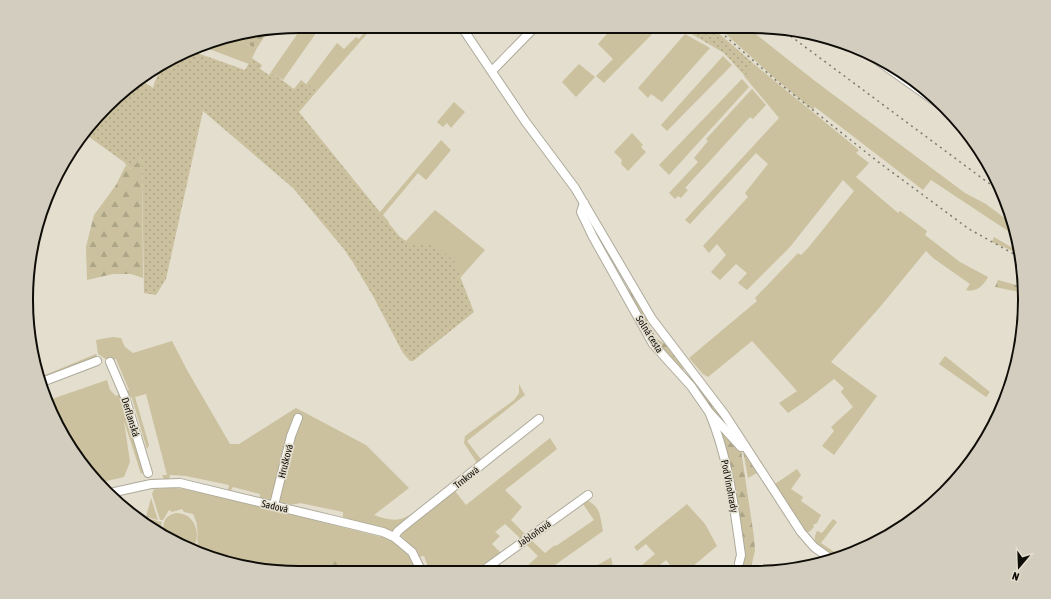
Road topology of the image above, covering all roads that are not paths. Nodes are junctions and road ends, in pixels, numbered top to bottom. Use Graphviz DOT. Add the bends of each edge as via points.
graph roads {
  1 [pos="466,33"];
  2 [pos="529,33"];
  3 [pos="492,71"];
  4 [pos="584,203"];
  5 [pos="97,361"];
  6 [pos="110,362"];
  7 [pos="46,381"];
  8 [pos="709,412"];
  9 [pos="298,418"];
  10 [pos="539,419"];
  11 [pos="745,446"];
  12 [pos="148,473"];
  13 [pos="115,492"];
  14 [pos="588,495"];
  15 [pos="274,505"];
  16 [pos="394,537"];
  17 [pos="825,555"];
  18 [pos="739,563"];
  19 [pos="419,566"];
  20 [pos="489,566"];
  1 -- 3 [label="street, Solná cesta"];
  2 -- 3 [label="street"];
  3 -- 4 [label="street, Solná cesta"];
  4 -- 8 [label="street, Solná cesta" via="581,212 593,237 653,344 691,386"];
  4 -- 11 [label="street, Solná cesta" via="652,319"];
  5 -- 7 [label="street"];
  6 -- 12 [label="street, Derflanská" via="125,397"];
  8 -- 11 [label="street, Solná cesta" via="738,445"];
  8 -- 18 [label="street, Pod Vinohrady" via="721,442 731,484 741,555"];
  9 -- 15 [label="street, Hrušková"];
  10 -- 16 [label="street, Trnková" via="409,522"];
  11 -- 17 [label="street, Solná cesta" via="804,536"];
  13 -- 15 [label="street, Sadová" via="151,484 177,483"];
  14 -- 20 [label="street, Jabloňová"];
  15 -- 16 [label="street, Sadová"];
  16 -- 19 [label="street, Sadová" via="412,552"];
}
